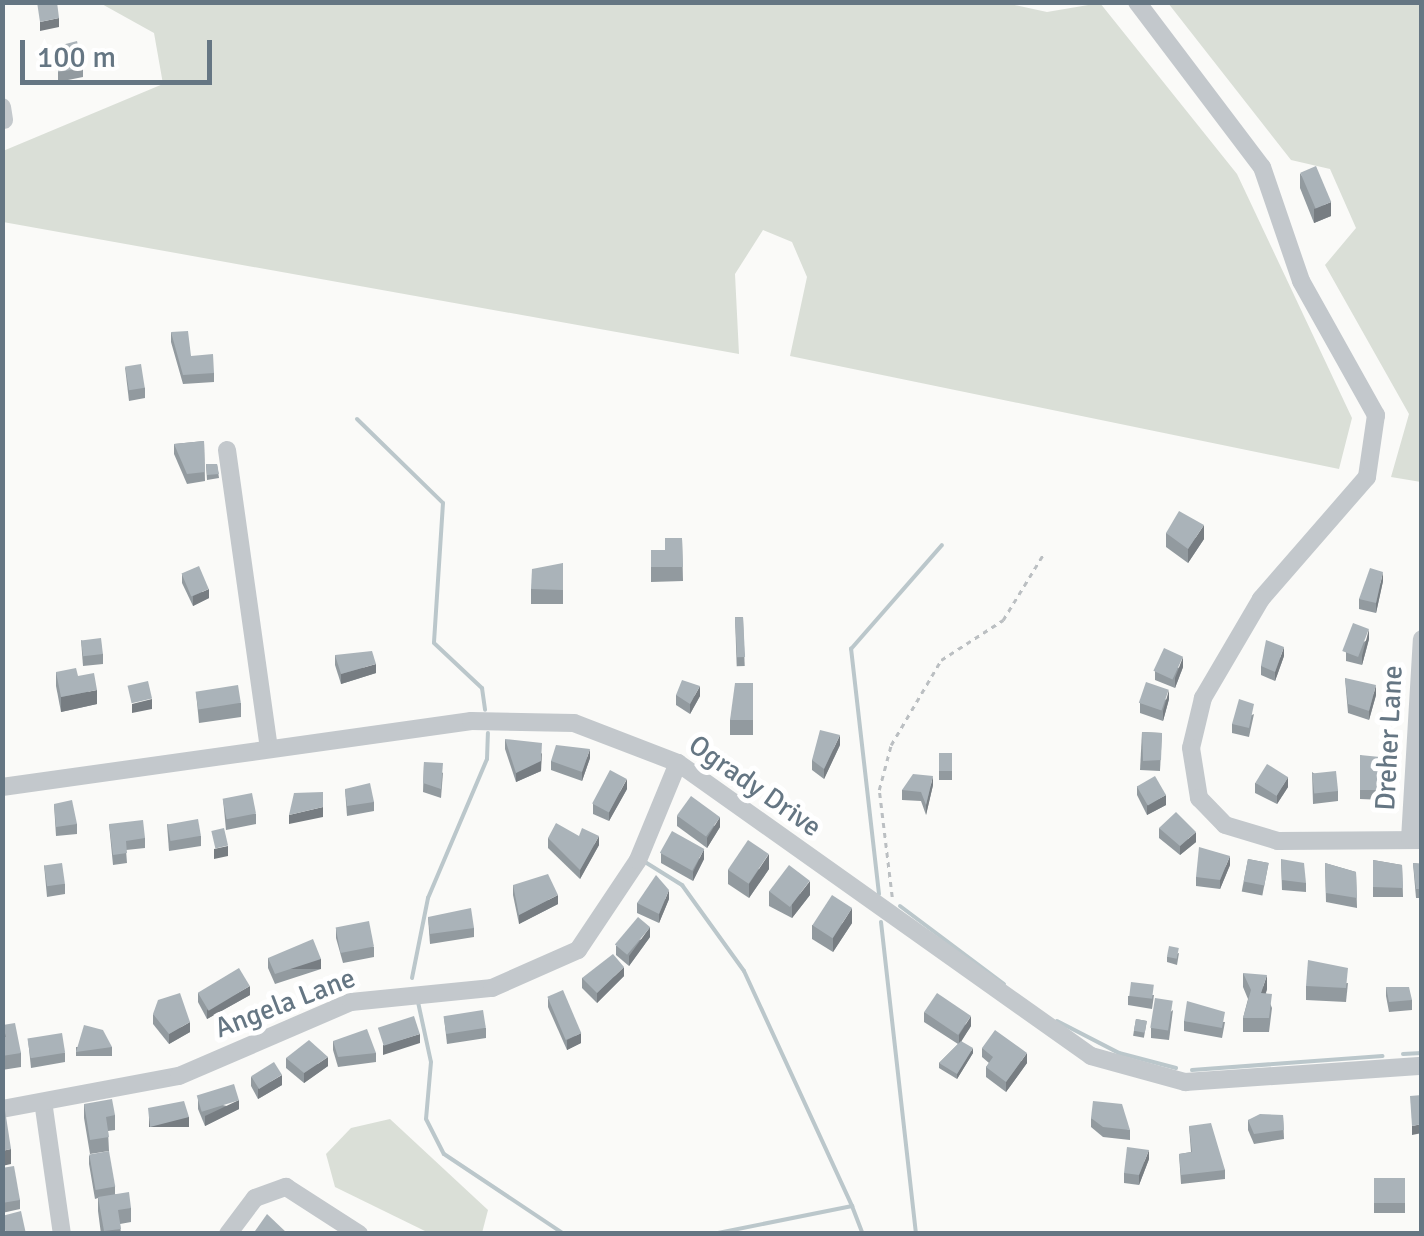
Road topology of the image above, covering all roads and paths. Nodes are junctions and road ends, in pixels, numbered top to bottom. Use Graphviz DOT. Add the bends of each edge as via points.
graph roads {
  1 [pos="1137,2"];
  2 [pos="227,450"];
  3 [pos="1044,553"];
  4 [pos="1422,639"];
  5 [pos="269,749"];
  6 [pos="678,763"];
  7 [pos="2,787"];
  8 [pos="1416,839"];
  9 [pos="885,912"];
  10 [pos="1422,1066"];
  11 [pos="2,1108"];
  12 [pos="44,1108"];
  13 [pos="62,1234"];
  14 [pos="228,1234"];
  15 [pos="360,1234"];
  1 -- 8 [label="street" via="1262,167 1301,281 1376,415 1367,476 1261,599 1203,698 1191,748 1198,798 1225,826 1278,841"];
  2 -- 5 [label="street"];
  3 -- 9 [label="path" via="1003,620 941,660 892,745 878,790 892,887"];
  4 -- 8 [label="street, Dreher Lane"];
  5 -- 6 [label="street, Ogrady Drive" via="538,718"];
  5 -- 7 [label="street, Ogrady Drive"];
  6 -- 9 [label="street, Ogrady Drive"];
  6 -- 12 [label="street, Angela Lane" via="638,860 578,950 492,988 350,1002 179,1076"];
  9 -- 10 [label="street, Ogrady Drive" via="1090,1056 1185,1082"];
  11 -- 12 [label="street, Angela Lane"];
  12 -- 13 [label="street"];
  14 -- 15 [label="street" via="255,1198 286,1188"];
}
